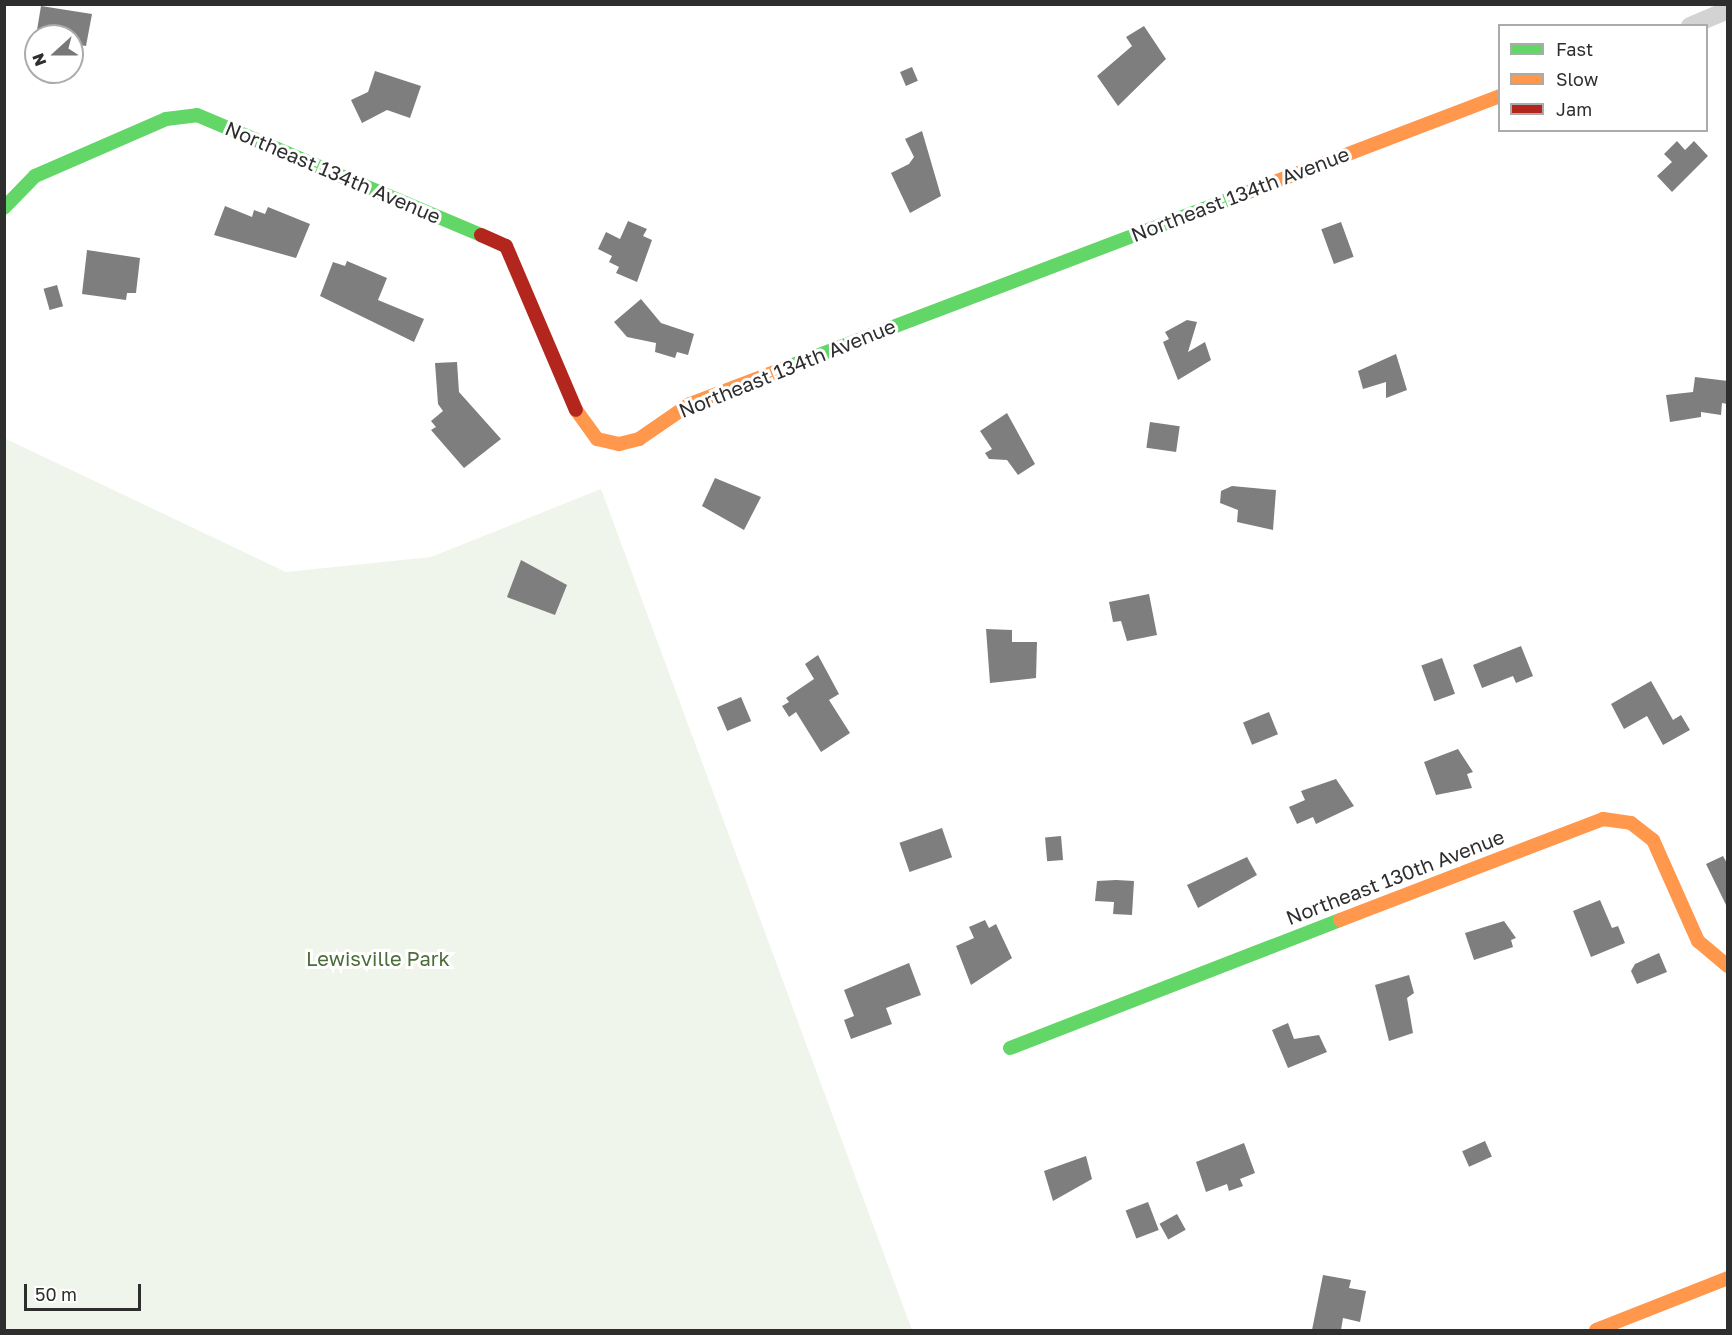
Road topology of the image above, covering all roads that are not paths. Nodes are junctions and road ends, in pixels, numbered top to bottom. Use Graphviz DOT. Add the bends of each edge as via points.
graph roads {
  1 [pos="1728,10"];
  2 [pos="1694,24"];
  3 [pos="1498,97"];
  4 [pos="4,208"];
  5 [pos="1728,966"];
  6 [pos="1010,1048"];
  7 [pos="1728,1278"];
  8 [pos="1596,1330"];
  1 -- 2 [label="street"];
  3 -- 4 [label="street, Northeast 134th Avenue" via="690,404 639,439 619,444 597,438 581,422 506,246 196,115 174,116 35,176"];
  5 -- 6 [label="street, Northeast 130th Avenue" via="1698,941 1653,840 1631,823 1603,819"];
  7 -- 8 [label="street"];
}
